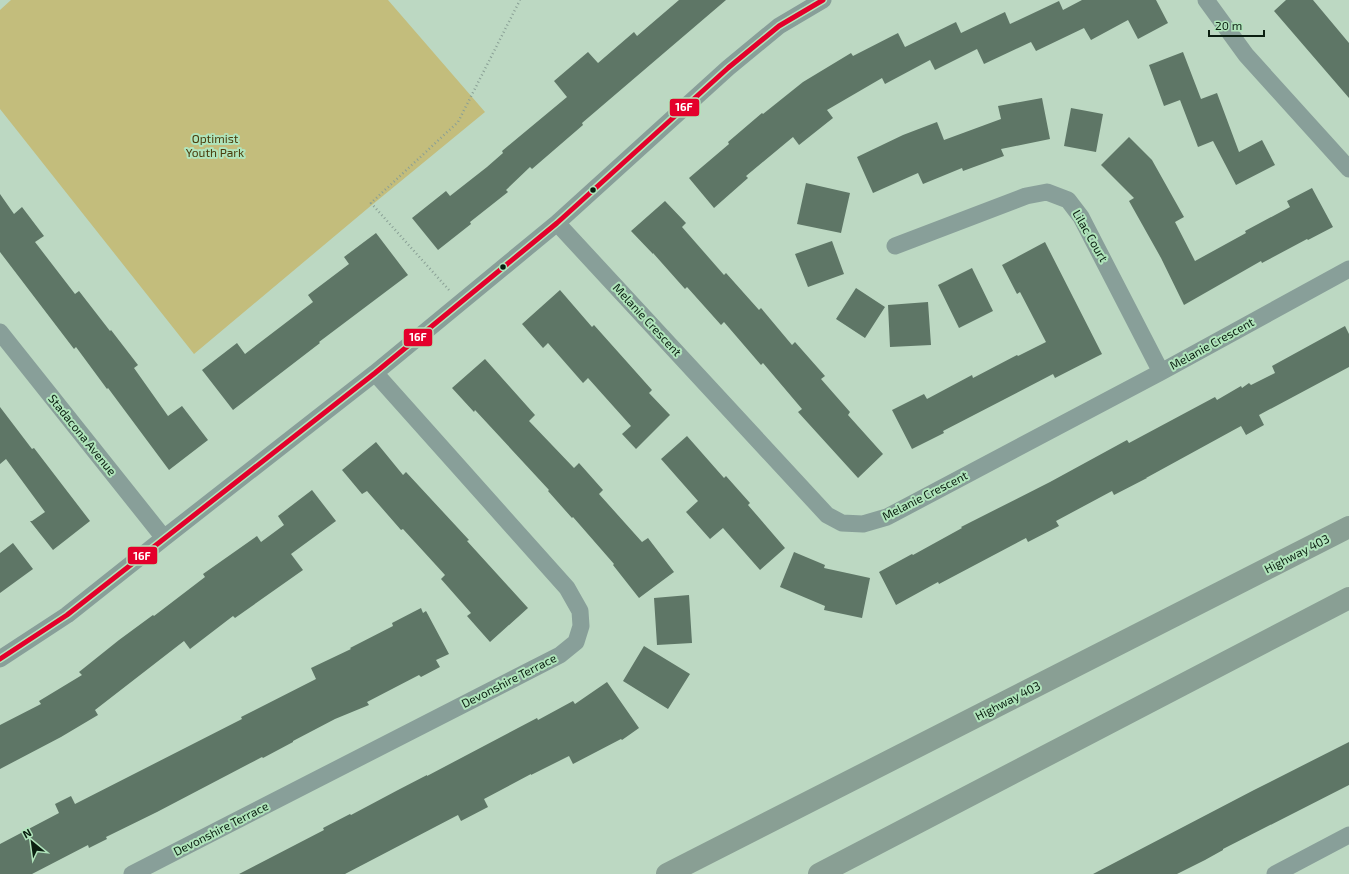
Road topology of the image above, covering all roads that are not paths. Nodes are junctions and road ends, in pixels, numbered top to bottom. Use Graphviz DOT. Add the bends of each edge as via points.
graph roads {
  1 [pos="823,0"];
  2 [pos="1206,0"];
  3 [pos="1349,169"];
  4 [pos="557,223"];
  5 [pos="895,246"];
  6 [pos="1349,269"];
  7 [pos="3,343"];
  8 [pos="1161,372"];
  9 [pos="375,373"];
  10 [pos="1349,528"];
  11 [pos="164,538"];
  12 [pos="1349,598"];
  13 [pos="0,659"];
  14 [pos="1349,835"];
  15 [pos="132,874"];
  16 [pos="666,874"];
  17 [pos="819,874"];
  18 [pos="1275,874"];
  1 -- 4 [label="street" via="779,26 745,54"];
  2 -- 3 [label="street" via="1246,55"];
  4 -- 8 [label="street, Melanie Crescent" via="827,515 842,523 862,524 887,517"];
  4 -- 9 [label="street"];
  5 -- 8 [label="street, Lilac Court" via="1026,196 1047,192 1068,200 1081,217"];
  6 -- 8 [label="street, Melanie Crescent"];
  7 -- 11 [label="street, Stadacona Avenue"];
  9 -- 11 [label="street"];
  9 -- 15 [label="street, Devonshire Terrace" via="567,588 580,611 581,626 576,642 560,656"];
  10 -- 16 [label="highway, Highway 403"];
  11 -- 13 [label="street" via="67,615"];
  12 -- 17 [label="highway"];
  14 -- 18 [label="street"];
}
